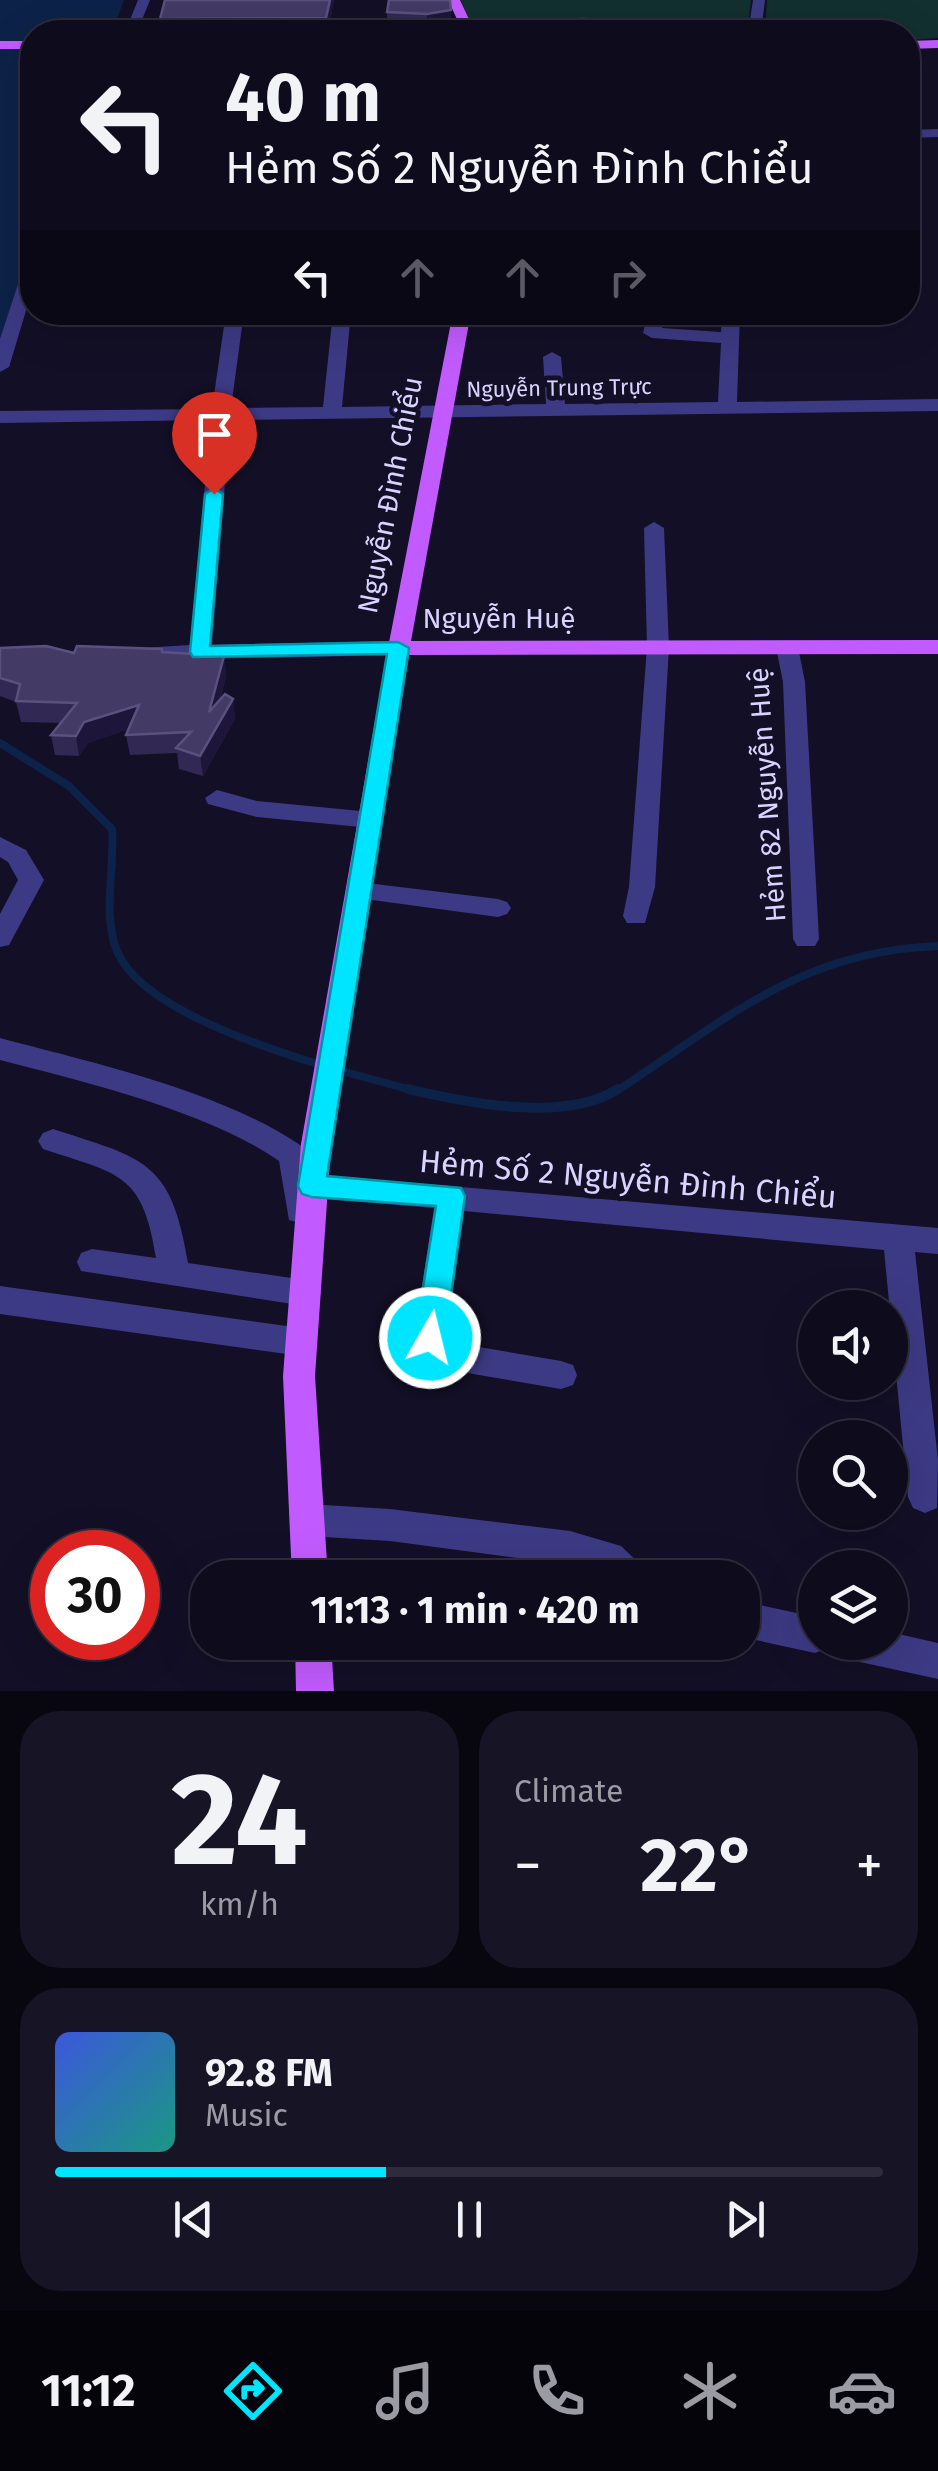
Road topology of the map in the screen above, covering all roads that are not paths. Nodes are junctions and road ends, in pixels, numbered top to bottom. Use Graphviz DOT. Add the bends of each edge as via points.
graph roads {
  1 [pos="20,315"];
  2 [pos="233,325"];
  3 [pos="341,325"];
  4 [pos="460,325"];
  5 [pos="730,325"];
  6 [pos="660,334"];
  7 [pos="730,338"];
  8 [pos="552,358"];
  9 [pos="0,367"];
  10 [pos="938,405"];
  11 [pos="727,408"];
  12 [pos="556,410"];
  13 [pos="444,411"];
  14 [pos="332,412"];
  15 [pos="221,414"];
  16 [pos="0,417"];
  17 [pos="654,528"];
  18 [pos="787,647"];
  19 [pos="938,647"];
  20 [pos="398,648"];
  21 [pos="658,648"];
  22 [pos="200,652"];
  23 [pos="120,654"];
  24 [pos="217,798"];
  25 [pos="370,820"];
  26 [pos="0,846"];
  27 [pos="358,891"];
  28 [pos="498,908"];
  29 [pos="636,916"];
  30 [pos="0,938"];
  31 [pos="806,939"];
  32 [pos="0,1049"];
  33 [pos="53,1141"];
  34 [pos="302,1147"];
  35 [pos="312,1186"];
  36 [pos="451,1196"];
  37 [pos="898,1239"];
  38 [pos="309,1240"];
  39 [pos="938,1241"];
  40 [pos="92,1262"];
  41 [pos="174,1274"];
  42 [pos="305,1293"];
  43 [pos="0,1300"];
  44 [pos="301,1342"];
  45 [pos="562,1375"];
  46 [pos="926,1497"];
  47 [pos="306,1520"];
  48 [pos="309,1560"];
  49 [pos="611,1560"];
  50 [pos="760,1624"];
  51 [pos="798,1632"];
  52 [pos="908,1654"];
  53 [pos="314,1660"];
  54 [pos="938,1661"];
  55 [pos="315,1691"];
  1 -- 9 [label="street"];
  2 -- 15 [label="street"];
  3 -- 14 [label="street"];
  4 -- 13 [label="main road, Nguyễn Đình Chiểu"];
  5 -- 7 [label="street"];
  6 -- 7 [label="street"];
  7 -- 11 [label="street"];
  8 -- 12 [label="street"];
  10 -- 11 [label="street, Nguyễn Trung Trực"];
  11 -- 12 [label="street, Nguyễn Trung Trực"];
  12 -- 13 [label="street, Nguyễn Trung Trực"];
  13 -- 14 [label="street, Nguyễn Trung Trực"];
  13 -- 20 [label="main road, Nguyễn Đình Chiểu"];
  14 -- 15 [label="street, Nguyễn Trung Trực"];
  15 -- 16 [label="street, Nguyễn Trung Trực"];
  15 -- 22 [label="street"];
  17 -- 21 [label="street"];
  18 -- 19 [label="main road, Nguyễn Huệ"];
  18 -- 21 [label="main road, Nguyễn Huệ"];
  18 -- 31 [label="street, Hẻm 82 Nguyễn Huệ"];
  20 -- 21 [label="main road, Nguyễn Huệ"];
  20 -- 22 [label="street, Nguyễn Huệ"];
  20 -- 25 [label="main road, Nguyễn Đình Chiểu"];
  21 -- 29 [label="street"];
  22 -- 23 [label="street, Nguyễn Huệ"];
  24 -- 25 [label="street" via="257,809"];
  25 -- 27 [label="main road, Nguyễn Đình Chiểu"];
  26 -- 30 [label="street" via="17,856 31,880"];
  27 -- 28 [label="street"];
  27 -- 34 [label="main road, Nguyễn Đình Chiểu" via="343,988"];
  32 -- 34 [label="street" via="121,1081"];
  33 -- 41 [label="street" via="125,1165 156,1190"];
  34 -- 35 [label="main road"];
  34 -- 38 [label="street" via="297,1171"];
  35 -- 36 [label="street, Hẻm Số 2 Nguyễn Đình Chiểu"];
  35 -- 38 [label="main road"];
  36 -- 37 [label="street, Hẻm Số 2 Nguyễn Đình Chiểu"];
  36 -- 45 [label="street" via="434,1347"];
  37 -- 39 [label="street, Hẻm Số 2 Nguyễn Đình Chiểu"];
  37 -- 46 [label="street"];
  38 -- 42 [label="main road"];
  40 -- 41 [label="street"];
  41 -- 42 [label="street"];
  42 -- 44 [label="main road"];
  43 -- 44 [label="street"];
  44 -- 47 [label="main road"];
  47 -- 48 [label="main road"];
  47 -- 49 [label="street" via="390,1524 570,1548"];
  50 -- 51 [label="street"];
  52 -- 54 [label="street"];
  53 -- 55 [label="main road"];
}
